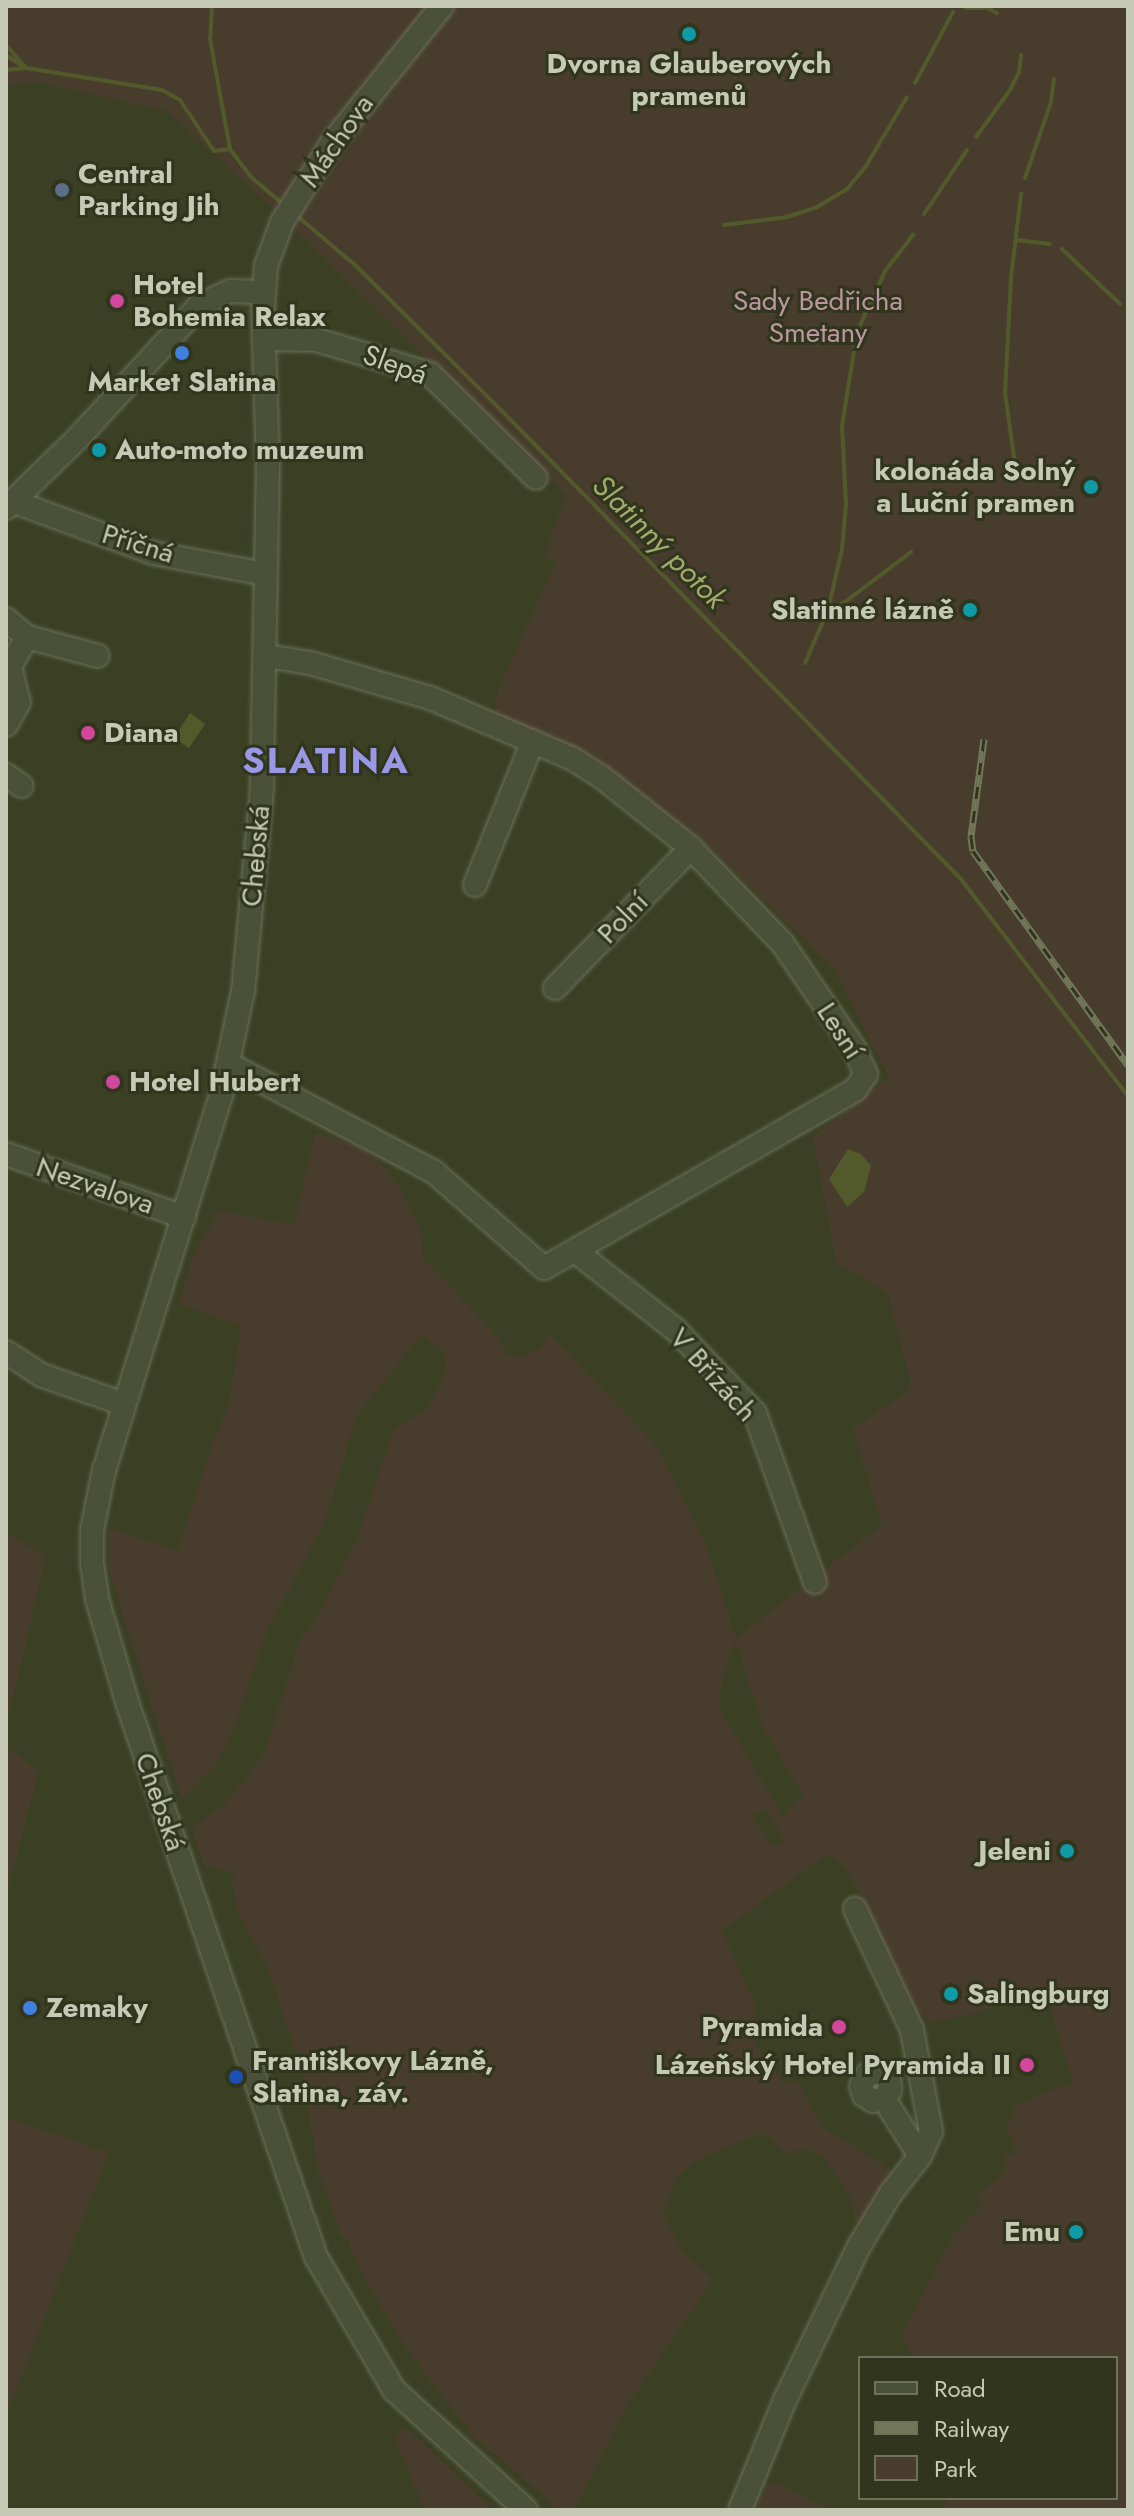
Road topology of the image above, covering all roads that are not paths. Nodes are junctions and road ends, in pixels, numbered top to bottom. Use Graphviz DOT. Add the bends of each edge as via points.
graph roads {
  1 [pos="442,6"];
  2 [pos="264,292"];
  3 [pos="264,339"];
  4 [pos="536,478"];
  5 [pos="10,505"];
  6 [pos="265,574"];
  7 [pos="6,619"];
  8 [pos="27,637"];
  9 [pos="98,656"];
  10 [pos="266,656"];
  11 [pos="6,725"];
  12 [pos="533,741"];
  13 [pos="691,848"];
  14 [pos="475,885"];
  15 [pos="555,988"];
  16 [pos="229,1064"];
  17 [pos="6,1154"];
  18 [pos="184,1217"];
  19 [pos="575,1251"];
  20 [pos="6,1352"];
  21 [pos="124,1404"];
  22 [pos="815,1582"];
  23 [pos="855,1909"];
  24 [pos="884,2099"];
  25 [pos="920,2156"];
  26 [pos="526,2510"];
  27 [pos="740,2510"];
  1 -- 2 [label="street, Máchova" via="343,128 299,193 269,252"];
  2 -- 3 [label="street, Chebská"];
  2 -- 5 [label="street" via="230,291 199,306"];
  3 -- 4 [label="street, Slepá" via="317,340 430,374"];
  3 -- 6 [label="street, Chebská"];
  5 -- 6 [label="street, Příčná" via="153,553"];
  6 -- 10 [label="street, Chebská"];
  7 -- 8 [label="street"];
  8 -- 9 [label="street"];
  8 -- 11 [label="street" via="10,667 19,702"];
  10 -- 12 [label="street, Lesní" via="310,663 430,698"];
  10 -- 16 [label="street, Chebská" via="253,892"];
  12 -- 13 [label="street, Lesní" via="600,776"];
  12 -- 14 [label="street"];
  13 -- 15 [label="street, Polní"];
  13 -- 19 [label="street, Lesní" via="782,943 866,1074 855,1090"];
  16 -- 18 [label="street, Chebská"];
  16 -- 19 [label="street, Lesní" via="434,1172 544,1268"];
  17 -- 18 [label="street, Nezvalova"];
  18 -- 21 [label="street, Chebská"];
  19 -- 22 [label="street, V Břízách" via="675,1329 755,1413"];
  20 -- 21 [label="street" via="41,1375"];
  21 -- 26 [label="street, Chebská" via="92,1530 97,1599 153,1782 316,2257 394,2390"];
  23 -- 25 [label="street" via="912,2030 931,2131"];
  24 -- 25 [label="street"];
  25 -- 27 [label="street" via="858,2248 785,2400"];
}
